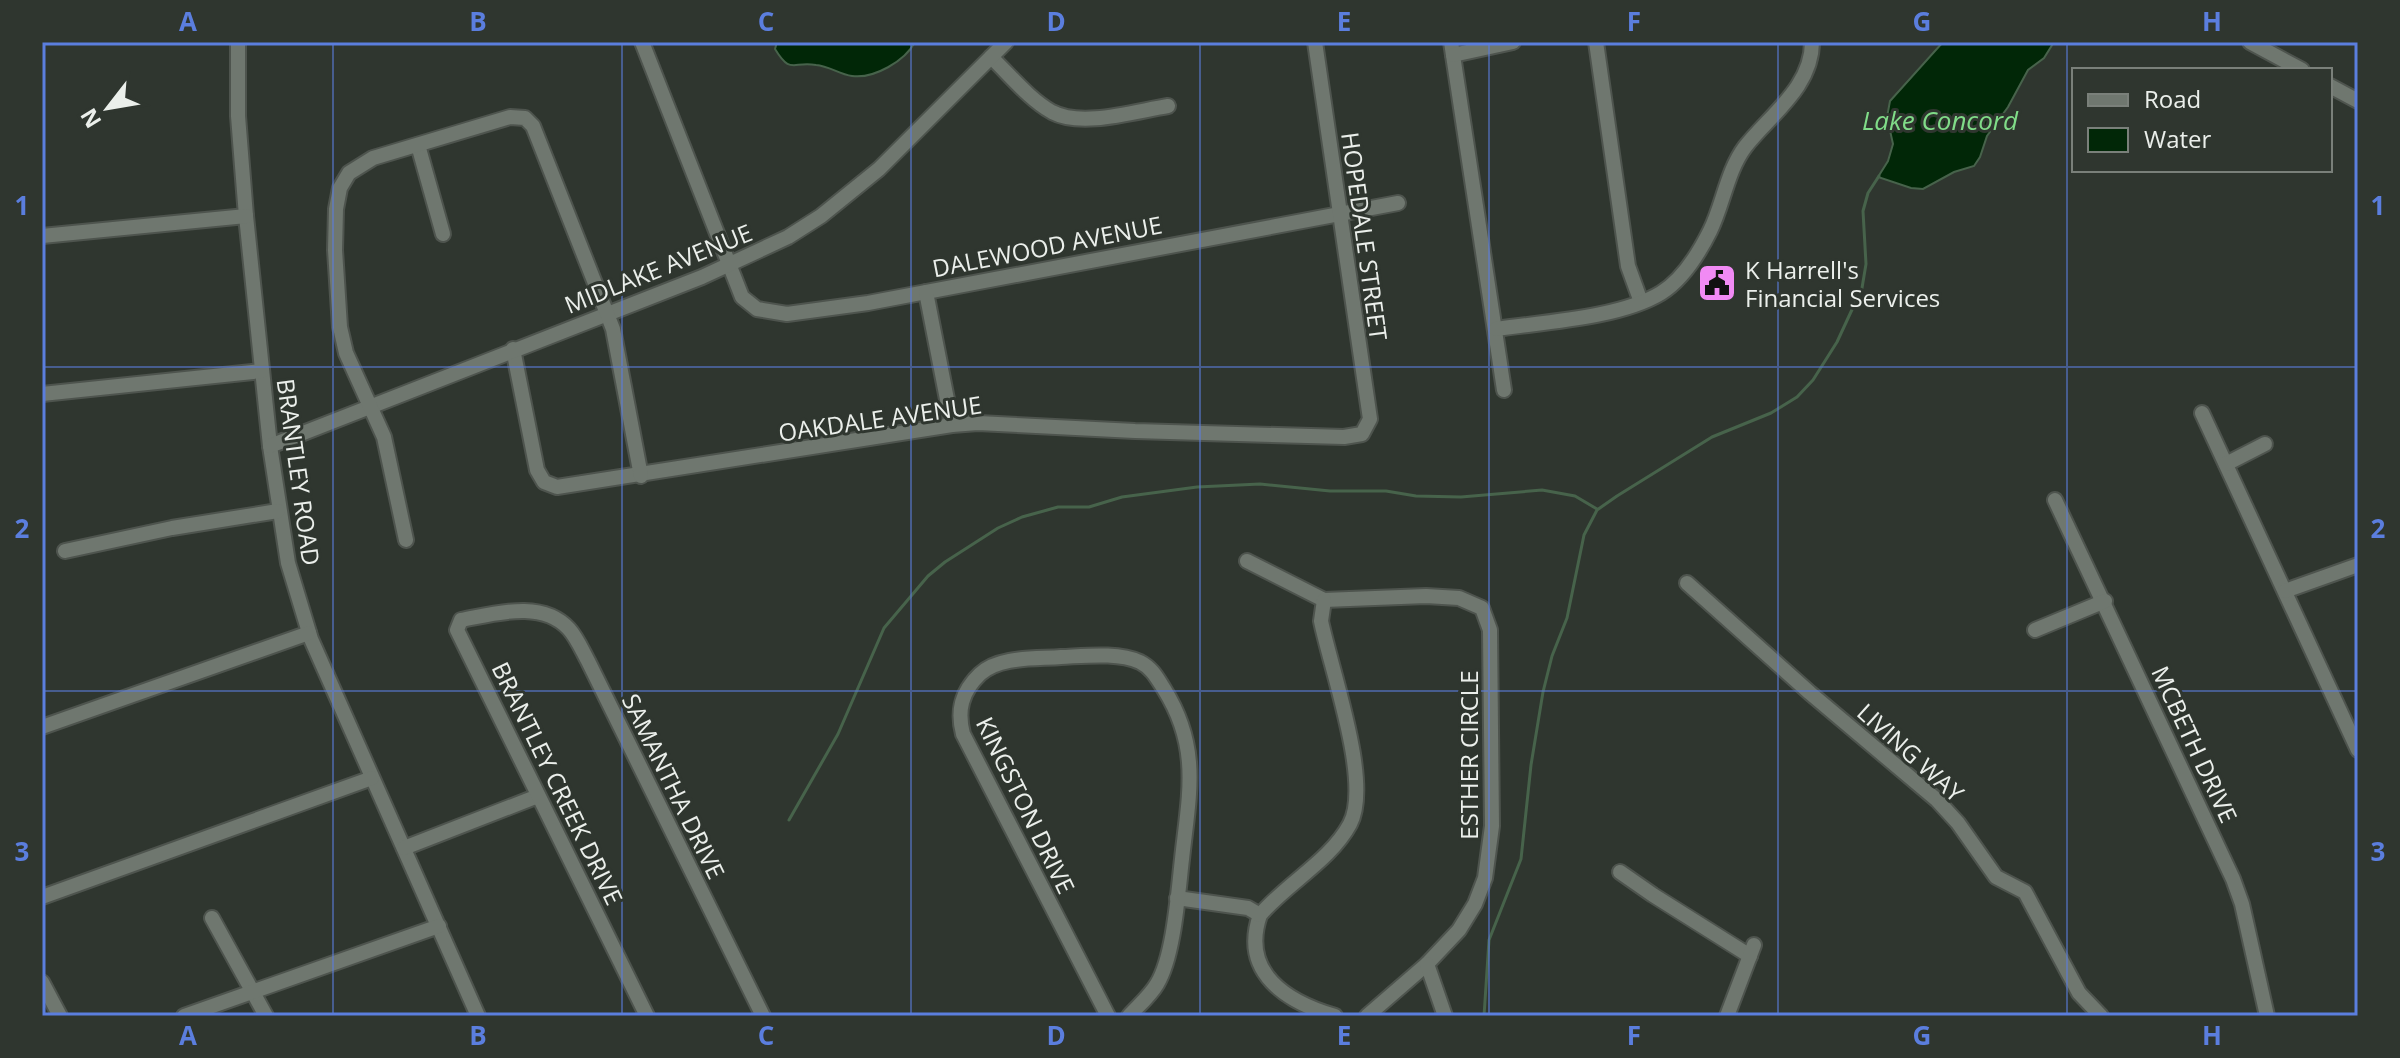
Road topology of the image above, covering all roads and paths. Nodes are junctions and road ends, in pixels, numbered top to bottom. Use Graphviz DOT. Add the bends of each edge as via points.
graph roads {
  1 [pos="238,42"];
  2 [pos="642,42"];
  3 [pos="1006,42"];
  4 [pos="1315,42"];
  5 [pos="1513,42"];
  6 [pos="1596,42"];
  7 [pos="1812,42"];
  8 [pos="2250,42"];
  9 [pos="1452,48"];
  10 [pos="991,57"];
  11 [pos="2298,68"];
  12 [pos="2332,87"];
  13 [pos="2358,101"];
  14 [pos="1168,106"];
  15 [pos="418,145"];
  16 [pos="1398,203"];
  17 [pos="1340,212"];
  18 [pos="246,216"];
  19 [pos="443,234"];
  20 [pos="42,236"];
  21 [pos="729,265"];
  22 [pos="926,292"];
  23 [pos="1641,302"];
  24 [pos="607,312"];
  25 [pos="1496,329"];
  26 [pos="513,349"];
  27 [pos="262,371"];
  28 [pos="1504,390"];
  29 [pos="42,394"];
  30 [pos="372,406"];
  31 [pos="2202,413"];
  32 [pos="952,425"];
  33 [pos="1362,434"];
  34 [pos="2265,444"];
  35 [pos="270,446"];
  36 [pos="2226,464"];
  37 [pos="641,476"];
  38 [pos="2055,500"];
  39 [pos="278,511"];
  40 [pos="406,540"];
  41 [pos="65,551"];
  42 [pos="1247,561"];
  43 [pos="2358,565"];
  44 [pos="1687,583"];
  45 [pos="2285,591"];
  46 [pos="1324,600"];
  47 [pos="2105,601"];
  48 [pos="516,611"];
  49 [pos="2035,630"];
  50 [pos="309,633"];
  51 [pos="2351,716"];
  52 [pos="42,727"];
  53 [pos="2358,750"];
  54 [pos="372,778"];
  55 [pos="538,796"];
  56 [pos="404,848"];
  57 [pos="1620,872"];
  58 [pos="42,897"];
  59 [pos="1177,898"];
  60 [pos="1260,915"];
  61 [pos="212,918"];
  62 [pos="439,926"];
  63 [pos="1427,964"];
  64 [pos="42,982"];
  65 [pos="253,992"];
  66 [pos="60,1016"];
  67 [pos="184,1016"];
  68 [pos="266,1016"];
  69 [pos="478,1016"];
  70 [pos="647,1016"];
  71 [pos="763,1016"];
  72 [pos="1108,1016"];
  73 [pos="1129,1016"];
  74 [pos="1335,1016"];
  75 [pos="1367,1016"];
  76 [pos="1445,1016"];
  77 [pos="1727,1016"];
  78 [pos="2101,1016"];
  79 [pos="2267,1016"];
  1 -- 18 [label="street, BRANTLEY ROAD"];
  2 -- 21 [label="street, DALEWOOD AVENUE"];
  3 -- 10 [label="street, MIDLAKE AVENUE"];
  4 -- 17 [label="street, HOPEDALE STREET"];
  5 -- 9 [label="street"];
  6 -- 23 [label="street" via="1628,266"];
  7 -- 23 [label="street" via="1795,91 1743,150 1704,244 1678,279"];
  8 -- 11 [label="street"];
  9 -- 25 [label="street"];
  10 -- 14 [label="street" via="1049,110 1070,118"];
  10 -- 21 [label="street, MIDLAKE AVENUE" via="842,201 788,237"];
  12 -- 13 [label="street"];
  15 -- 19 [label="street"];
  15 -- 24 [label="street" via="510,117 525,118 537,134"];
  15 -- 30 [label="street" via="354,168 343,182 336,209 342,342"];
  16 -- 17 [label="street, DALEWOOD AVENUE"];
  17 -- 22 [label="street, DALEWOOD AVENUE"];
  17 -- 33 [label="street, HOPEDALE STREET" via="1370,419"];
  18 -- 20 [label="street"];
  18 -- 27 [label="street, BRANTLEY ROAD"];
  21 -- 22 [label="street, DALEWOOD AVENUE" via="742,297 767,312 799,314"];
  21 -- 24 [label="street, MIDLAKE AVENUE"];
  22 -- 32 [label="street"];
  23 -- 25 [label="street" via="1611,312"];
  24 -- 26 [label="street, MIDLAKE AVENUE"];
  24 -- 37 [label="street"];
  25 -- 28 [label="street"];
  26 -- 30 [label="street, MIDLAKE AVENUE"];
  26 -- 37 [label="street, OAKDALE AVENUE" via="537,470 544,482 567,487"];
  27 -- 29 [label="street"];
  27 -- 35 [label="street, BRANTLEY ROAD"];
  30 -- 35 [label="street, MIDLAKE AVENUE"];
  30 -- 40 [label="street" via="387,448"];
  31 -- 36 [label="street"];
  32 -- 33 [label="street, OAKDALE AVENUE"];
  32 -- 37 [label="street, OAKDALE AVENUE"];
  34 -- 36 [label="street"];
  35 -- 39 [label="street, BRANTLEY ROAD"];
  36 -- 45 [label="street"];
  38 -- 47 [label="street, MCBETH DRIVE"];
  39 -- 41 [label="street"];
  39 -- 50 [label="street, BRANTLEY ROAD"];
  42 -- 46 [label="street, ESTHER CIRCLE"];
  43 -- 45 [label="street"];
  44 -- 78 [label="street, LIVING WAY" via="1937,800 1996,877 2025,892 2079,993"];
  45 -- 51 [label="street"];
  46 -- 60 [label="street" via="1321,621 1355,759 1357,806 1331,847"];
  46 -- 63 [label="street, ESTHER CIRCLE" via="1459,598 1482,608 1487,617 1492,826 1488,866 1469,916"];
  47 -- 49 [label="street"];
  47 -- 79 [label="street, MCBETH DRIVE" via="2233,879"];
  48 -- 55 [label="street, BRANTLEY CREEK DRIVE" via="461,620 457,630"];
  48 -- 71 [label="street, SAMANTHA DRIVE" via="557,620 575,638"];
  50 -- 52 [label="street"];
  50 -- 54 [label="street, BRANTLEY ROAD"];
  51 -- 53 [label="street"];
  54 -- 56 [label="street, BRANTLEY ROAD"];
  54 -- 58 [label="street"];
  55 -- 56 [label="street"];
  55 -- 70 [label="street, BRANTLEY CREEK DRIVE"];
  56 -- 62 [label="street, BRANTLEY ROAD"];
  57 -- 77 [label="street" via="1752,951"];
  59 -- 60 [label="street" via="1248,908"];
  59 -- 72 [label="street, KINGSTON DRIVE" via="1190,790 1189,749 1178,715 1152,671 1130,659 1063,657 1002,662 980,674 962,698 963,734"];
  59 -- 73 [label="street, KINGSTON DRIVE" via="1164,970"];
  60 -- 74 [label="street" via="1256,941 1269,980 1284,995"];
  61 -- 65 [label="street"];
  62 -- 65 [label="street"];
  62 -- 69 [label="street, BRANTLEY ROAD"];
  63 -- 75 [label="street, ESTHER CIRCLE"];
  63 -- 76 [label="street"];
  64 -- 66 [label="street"];
  65 -- 67 [label="street"];
  65 -- 68 [label="street"];
}
